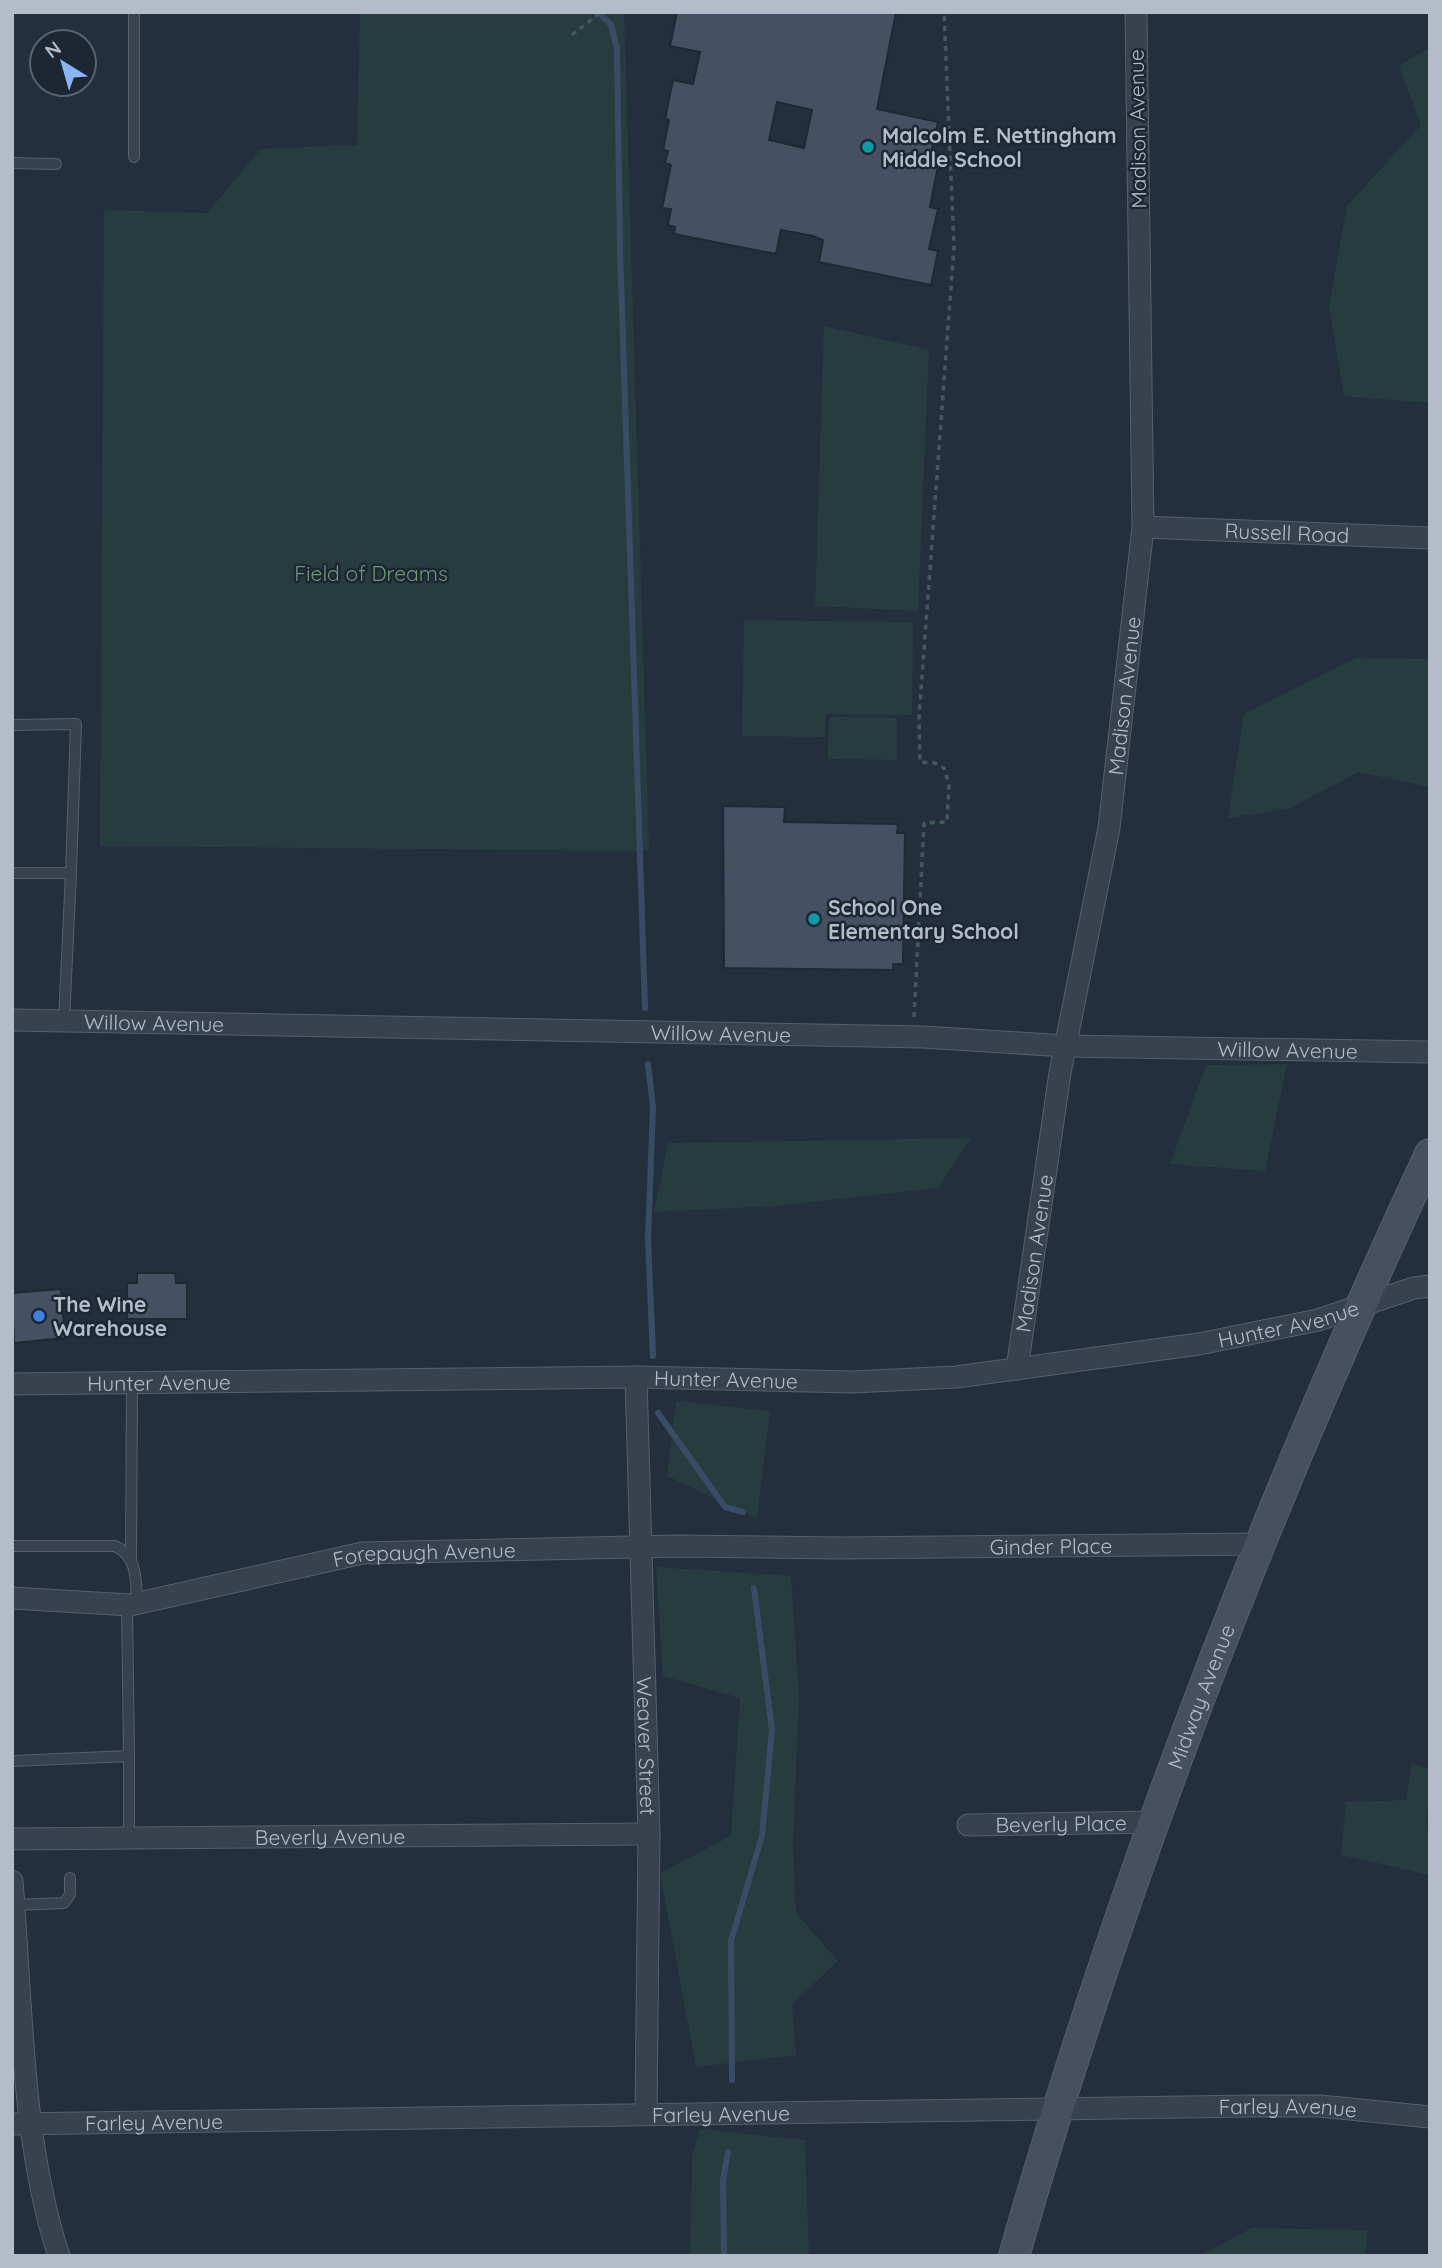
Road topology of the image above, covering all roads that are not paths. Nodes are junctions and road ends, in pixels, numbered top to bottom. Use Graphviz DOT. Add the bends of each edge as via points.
graph roads {
  1 [pos="134,12"];
  2 [pos="1136,12"];
  3 [pos="134,157"];
  4 [pos="12,163"];
  5 [pos="55,164"];
  6 [pos="1143,527"];
  7 [pos="1430,538"];
  8 [pos="12,725"];
  9 [pos="12,873"];
  10 [pos="71,873"];
  11 [pos="12,1020"];
  12 [pos="64,1021"];
  13 [pos="1066,1046"];
  14 [pos="1430,1052"];
  15 [pos="1430,1154"];
  16 [pos="1430,1286"];
  17 [pos="1358,1307"];
  18 [pos="1017,1369"];
  19 [pos="636,1377"];
  20 [pos="132,1382"];
  21 [pos="12,1384"];
  22 [pos="1259,1544"];
  23 [pos="12,1546"];
  24 [pos="641,1547"];
  25 [pos="841,1548"];
  26 [pos="131,1559"];
  27 [pos="12,1598"];
  28 [pos="132,1604"];
  29 [pos="129,1756"];
  30 [pos="12,1761"];
  31 [pos="1153,1822"];
  32 [pos="968,1825"];
  33 [pos="649,1834"];
  34 [pos="129,1838"];
  35 [pos="12,1839"];
  36 [pos="70,1878"];
  37 [pos="12,1881"];
  38 [pos="14,1905"];
  39 [pos="1059,2109"];
  40 [pos="646,2114"];
  41 [pos="1430,2117"];
  42 [pos="23,2124"];
  43 [pos="59,2256"];
  44 [pos="1014,2256"];
  1 -- 3 [label="lane"];
  2 -- 6 [label="street, Madison Avenue"];
  4 -- 5 [label="lane"];
  6 -- 7 [label="street, Russell Road"];
  6 -- 13 [label="street, Madison Avenue" via="1109,828"];
  8 -- 10 [label="lane" via="76,724"];
  9 -- 10 [label="lane"];
  10 -- 12 [label="lane"];
  11 -- 12 [label="street, Willow Avenue"];
  12 -- 13 [label="street, Willow Avenue" via="909,1037"];
  13 -- 14 [label="street, Willow Avenue"];
  13 -- 18 [label="street, Madison Avenue"];
  15 -- 17 [label="street, Midway Avenue"];
  16 -- 17 [label="street, Hunter Avenue" via="1414,1287"];
  17 -- 18 [label="street, Hunter Avenue" via="1318,1320 1199,1343"];
  17 -- 22 [label="street, Midway Avenue"];
  18 -- 19 [label="street, Hunter Avenue" via="853,1382"];
  19 -- 20 [label="street, Hunter Avenue"];
  19 -- 24 [label="street, Weaver Street"];
  20 -- 21 [label="street, Hunter Avenue"];
  20 -- 26 [label="lane"];
  22 -- 25 [label="street, Ginder Place"];
  22 -- 31 [label="street, Midway Avenue"];
  23 -- 26 [label="lane" via="115,1546 127,1551"];
  24 -- 25 [label="street, Forepaugh Avenue"];
  24 -- 28 [label="street, Forepaugh Avenue" via="363,1553"];
  24 -- 33 [label="street, Weaver Street"];
  26 -- 28 [label="lane" via="135,1574"];
  27 -- 28 [label="street, Forepaugh Avenue"];
  28 -- 29 [label="lane"];
  29 -- 30 [label="lane"];
  29 -- 34 [label="lane"];
  31 -- 32 [label="street, Beverly Place"];
  31 -- 39 [label="street, Midway Avenue"];
  33 -- 34 [label="street, Beverly Avenue"];
  33 -- 40 [label="street, Weaver Street"];
  34 -- 35 [label="street, Beverly Avenue"];
  36 -- 38 [label="lane" via="70,1895 64,1903"];
  37 -- 38 [label="street"];
  38 -- 42 [label="street"];
  39 -- 40 [label="street, Farley Avenue"];
  39 -- 41 [label="street, Farley Avenue" via="1320,2106"];
  39 -- 44 [label="street, Midway Avenue"];
  40 -- 42 [label="street, Farley Avenue"];
  42 -- 43 [label="street"];
}
